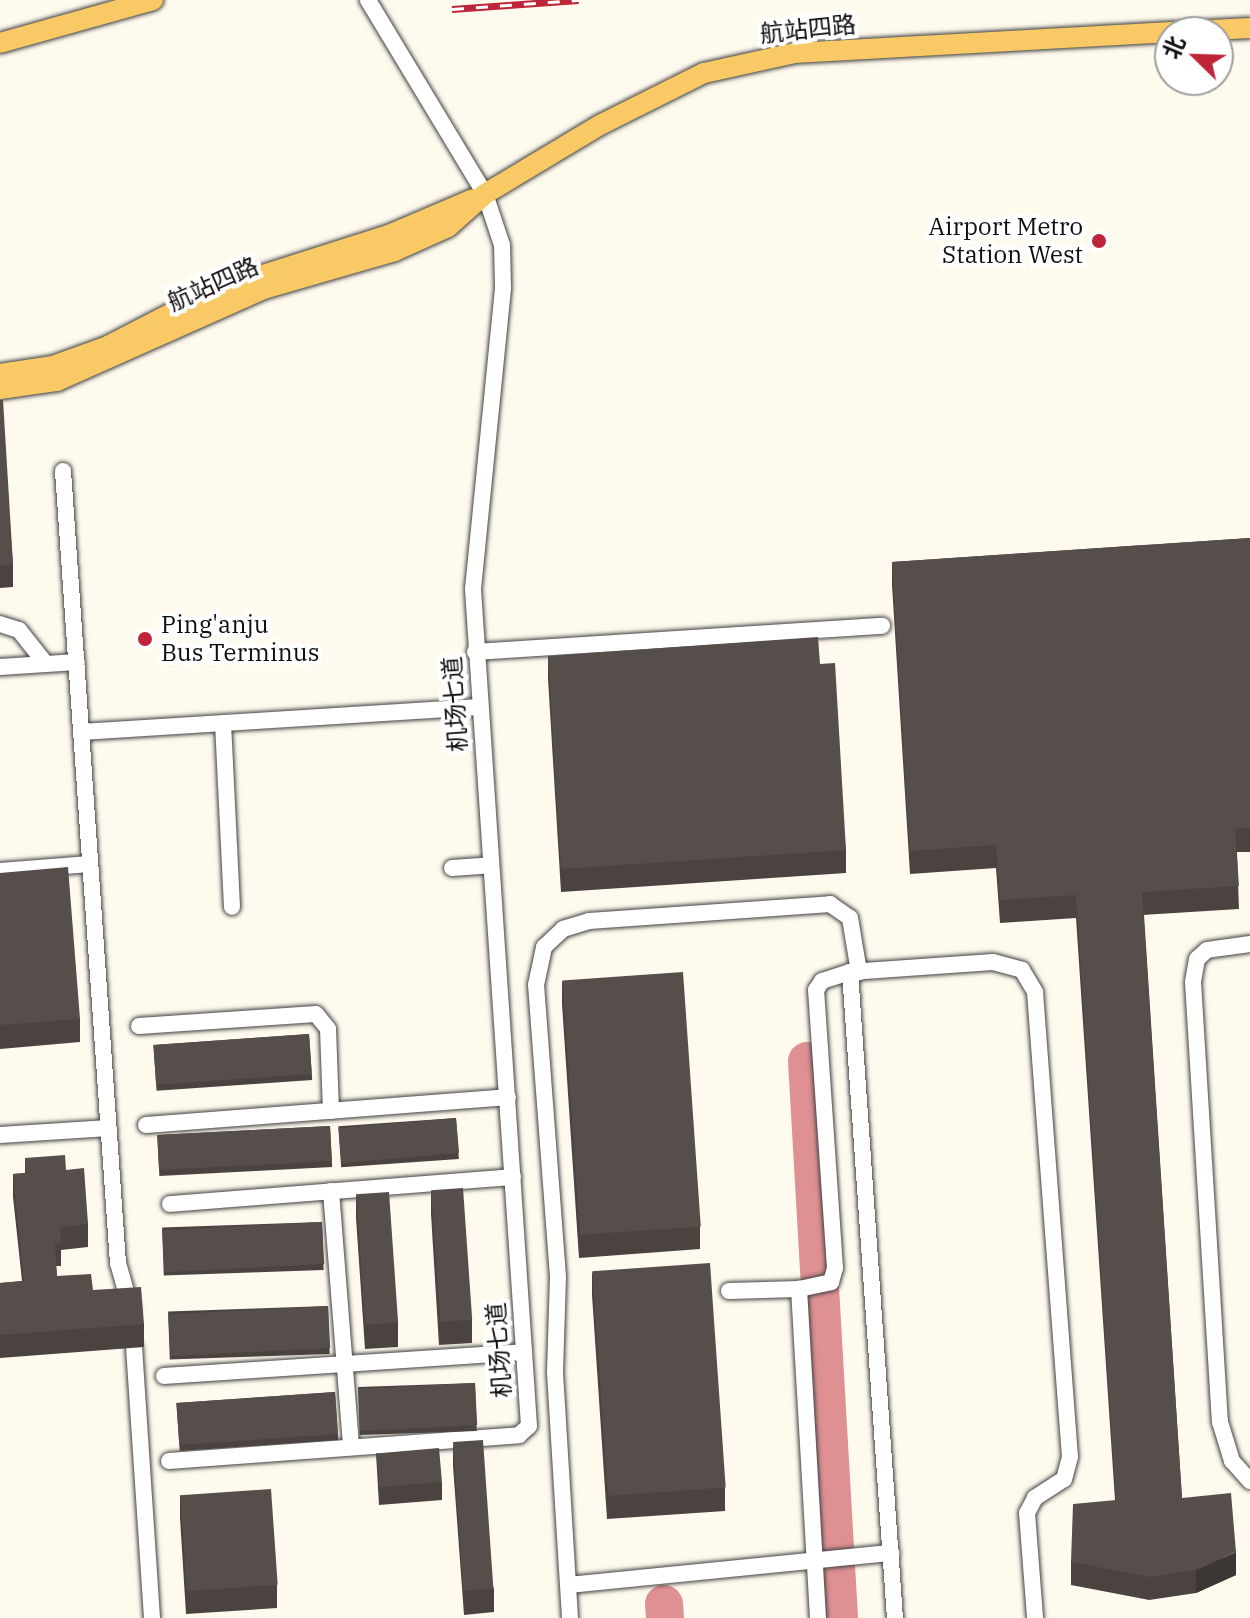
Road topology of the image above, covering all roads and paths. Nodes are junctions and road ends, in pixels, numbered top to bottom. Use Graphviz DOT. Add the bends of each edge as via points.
graph roads {
  1 [pos="153,0"];
  2 [pos="368,0"];
  3 [pos="1154,33"];
  4 [pos="0,43"];
  5 [pos="485,194"];
  6 [pos="0,374"];
  7 [pos="0,389"];
  8 [pos="63,471"];
  9 [pos="0,624"];
  10 [pos="882,626"];
  11 [pos="475,652"];
  12 [pos="77,662"];
  13 [pos="46,664"];
  14 [pos="0,667"];
  15 [pos="479,707"];
  16 [pos="223,723"];
  17 [pos="81,732"];
  18 [pos="90,864"];
  19 [pos="491,865"];
  20 [pos="452,868"];
  21 [pos="0,871"];
  22 [pos="232,907"];
  23 [pos="1250,944"];
  24 [pos="854,972"];
  25 [pos="139,1026"];
  26 [pos="508,1097"];
  27 [pos="331,1111"];
  28 [pos="146,1125"];
  29 [pos="109,1128"];
  30 [pos="0,1135"];
  31 [pos="513,1177"];
  32 [pos="331,1191"];
  33 [pos="170,1204"];
  34 [pos="799,1289"];
  35 [pos="729,1291"];
  36 [pos="131,1310"];
  37 [pos="134,1347"];
  38 [pos="523,1352"];
  39 [pos="343,1364"];
  40 [pos="164,1376"];
  41 [pos="351,1447"];
  42 [pos="169,1461"];
  43 [pos="1250,1481"];
  44 [pos="891,1553"];
  45 [pos="815,1560"];
  46 [pos="569,1585"];
  47 [pos="152,1618"];
  48 [pos="570,1618"];
  49 [pos="818,1618"];
  50 [pos="895,1618"];
  51 [pos="1035,1618"];
  1 -- 4 [label="main road"];
  2 -- 5 [label="street, 机场七道"];
  3 -- 5 [label="main road, 航站四路" via="795,53 755,61 663,91"];
  5 -- 6 [label="main road, 航站四路" via="391,234 216,290 108,346 53,366"];
  5 -- 7 [label="main road, 航站四路" via="448,227 395,251 249,294 57,381"];
  5 -- 11 [label="street, 机场七道" via="504,269 473,589"];
  8 -- 12 [label="street"];
  9 -- 13 [label="street" via="19,630"];
  10 -- 11 [label="street"];
  11 -- 15 [label="street, 机场七道"];
  12 -- 13 [label="street"];
  12 -- 17 [label="street"];
  13 -- 14 [label="street"];
  15 -- 16 [label="street"];
  15 -- 19 [label="street, 机场七道"];
  16 -- 17 [label="street"];
  16 -- 22 [label="street"];
  17 -- 18 [label="street"];
  18 -- 21 [label="street"];
  18 -- 29 [label="street"];
  19 -- 20 [label="street"];
  19 -- 26 [label="street, 机场七道"];
  23 -- 43 [label="street" via="1207,950 1197,959 1193,982 1220,1422 1232,1461"];
  24 -- 34 [label="street" via="822,981 814,1002 835,1268 831,1282"];
  24 -- 44 [label="street"];
  24 -- 46 [label="street" via="850,918 830,904 589,921 563,929 544,947 536,985 558,1277 555,1372"];
  24 -- 51 [label="street" via="1002,962 1022,970 1035,992 1070,1465 1064,1479 1035,1498 1027,1513"];
  25 -- 27 [label="street" via="316,1014 328,1029"];
  26 -- 27 [label="street"];
  26 -- 31 [label="street, 机场七道"];
  27 -- 28 [label="street"];
  29 -- 30 [label="street"];
  29 -- 36 [label="street" via="118,1263"];
  31 -- 32 [label="street"];
  31 -- 38 [label="street, 机场七道"];
  32 -- 33 [label="street"];
  32 -- 39 [label="street"];
  34 -- 35 [label="street"];
  34 -- 45 [label="street"];
  37 -- 47 [label="street"];
  38 -- 39 [label="street"];
  38 -- 41 [label="street, 机场七道" via="529,1426 519,1435"];
  39 -- 40 [label="street"];
  39 -- 41 [label="street"];
  41 -- 42 [label="street"];
  44 -- 45 [label="street"];
  44 -- 50 [label="street"];
  45 -- 46 [label="street"];
  45 -- 49 [label="street"];
  46 -- 48 [label="street"];
}
